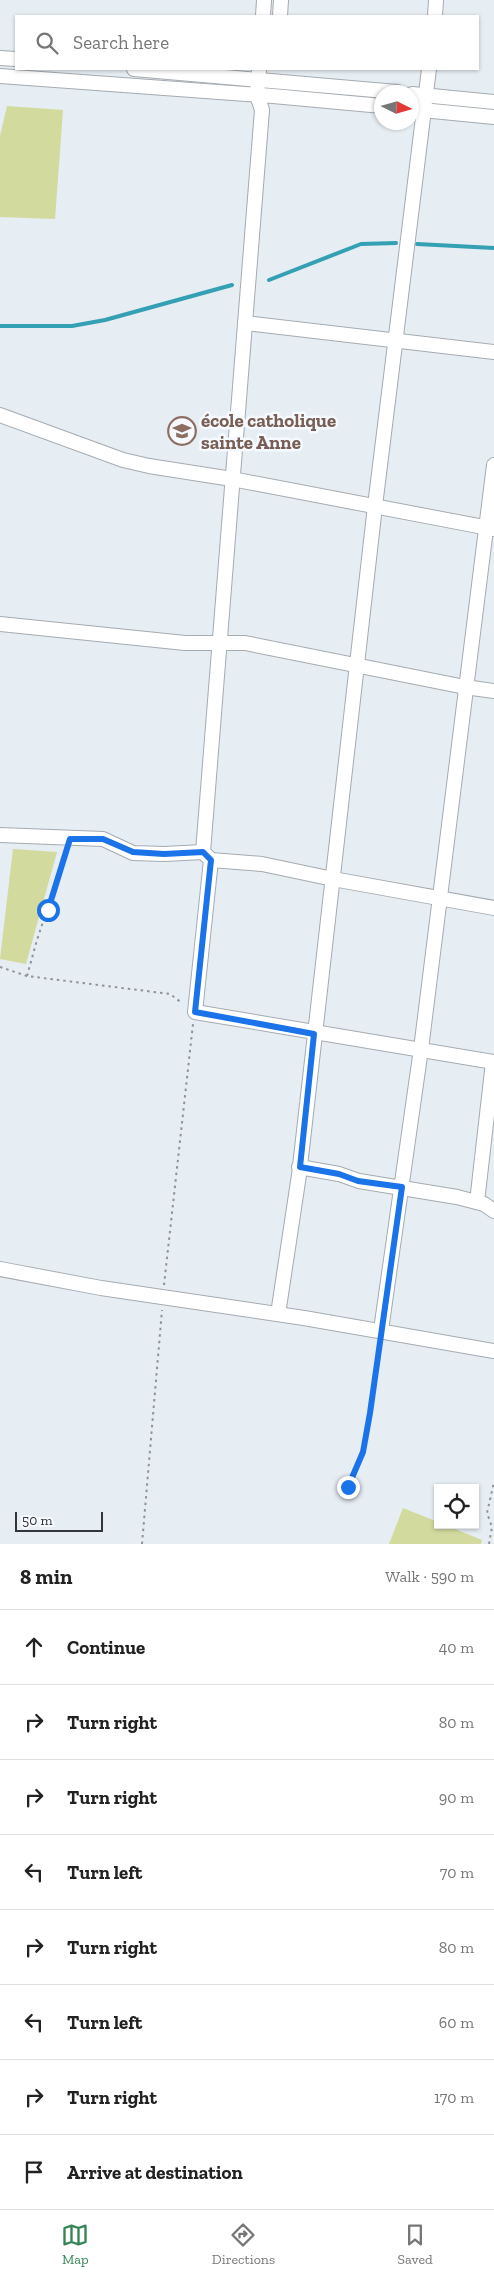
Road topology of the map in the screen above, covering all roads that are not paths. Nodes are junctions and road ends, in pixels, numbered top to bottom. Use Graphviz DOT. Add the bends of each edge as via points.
graph roads {
  1 [pos="264,0"];
  2 [pos="281,0"];
  3 [pos="436,0"];
  4 [pos="263,15"];
  5 [pos="280,15"];
  6 [pos="434,15"];
  7 [pos="0,58"];
  8 [pos="15,59"];
  9 [pos="159,70"];
  10 [pos="429,70"];
  11 [pos="258,74"];
  12 [pos="275,75"];
  13 [pos="0,76"];
  14 [pos="374,89"];
  15 [pos="257,94"];
  16 [pos="419,94"];
  17 [pos="426,95"];
  18 [pos="273,96"];
  19 [pos="494,102"];
  20 [pos="374,105"];
  21 [pos="419,108"];
  22 [pos="262,110"];
  23 [pos="419,110"];
  24 [pos="494,117"];
  25 [pos="416,130"];
  26 [pos="244,323"];
  27 [pos="396,341"];
  28 [pos="494,352"];
  29 [pos="0,415"];
  30 [pos="494,465"];
  31 [pos="232,478"];
  32 [pos="374,506"];
  33 [pos="490,528"];
  34 [pos="0,624"];
  35 [pos="219,641"];
  36 [pos="356,666"];
  37 [pos="465,687"];
  38 [pos="494,691"];
  39 [pos="0,835"];
  40 [pos="207,856"];
  41 [pos="333,879"];
  42 [pos="439,899"];
  43 [pos="494,908"];
  44 [pos="314,1034"];
  45 [pos="421,1049"];
  46 [pos="493,1062"];
  47 [pos="300,1167"];
  48 [pos="402,1187"];
  49 [pos="477,1202"];
  50 [pos="494,1211"];
  51 [pos="0,1270"];
  52 [pos="278,1314"];
  53 [pos="382,1330"];
  54 [pos="494,1351"];
  1 -- 4 [label="street"];
  2 -- 5 [label="street"];
  3 -- 6 [label="street"];
  7 -- 8 [label="street"];
  9 -- 11 [label="street"];
  10 -- 17 [label="street"];
  11 -- 12 [label="street"];
  11 -- 15 [label="street"];
  12 -- 14 [label="street"];
  12 -- 18 [label="street"];
  13 -- 15 [label="street"];
  15 -- 18 [label="street"];
  15 -- 22 [label="street"];
  16 -- 17 [label="street"];
  17 -- 19 [label="street"];
  17 -- 21 [label="street"];
  18 -- 20 [label="street"];
  18 -- 22 [label="street"];
  22 -- 26 [label="street"];
  23 -- 24 [label="street"];
  25 -- 27 [label="street"];
  26 -- 27 [label="street"];
  26 -- 31 [label="street"];
  27 -- 28 [label="street"];
  27 -- 32 [label="street"];
  29 -- 31 [label="street" via="123,460"];
  30 -- 33 [label="street"];
  31 -- 32 [label="street"];
  31 -- 35 [label="street"];
  32 -- 33 [label="street"];
  32 -- 36 [label="street"];
  33 -- 37 [label="street"];
  34 -- 35 [label="street" via="185,643"];
  35 -- 36 [label="street" via="245,643"];
  35 -- 40 [label="street"];
  36 -- 37 [label="street"];
  36 -- 41 [label="street"];
  37 -- 38 [label="street"];
  37 -- 42 [label="street"];
  39 -- 40 [label="street" via="103,839 133,852"];
  40 -- 41 [label="street"];
  40 -- 44 [label="street" via="195,1012"];
  41 -- 42 [label="street"];
  41 -- 44 [label="street"];
  42 -- 43 [label="street"];
  42 -- 45 [label="street"];
  44 -- 45 [label="street"];
  44 -- 47 [label="street"];
  45 -- 46 [label="street"];
  45 -- 48 [label="street"];
  46 -- 49 [label="street"];
  47 -- 48 [label="street" via="358,1181"];
  47 -- 52 [label="street"];
  48 -- 49 [label="street"];
  48 -- 53 [label="street"];
  49 -- 50 [label="street"];
  51 -- 52 [label="street"];
  52 -- 53 [label="street"];
  53 -- 54 [label="street"];
}
